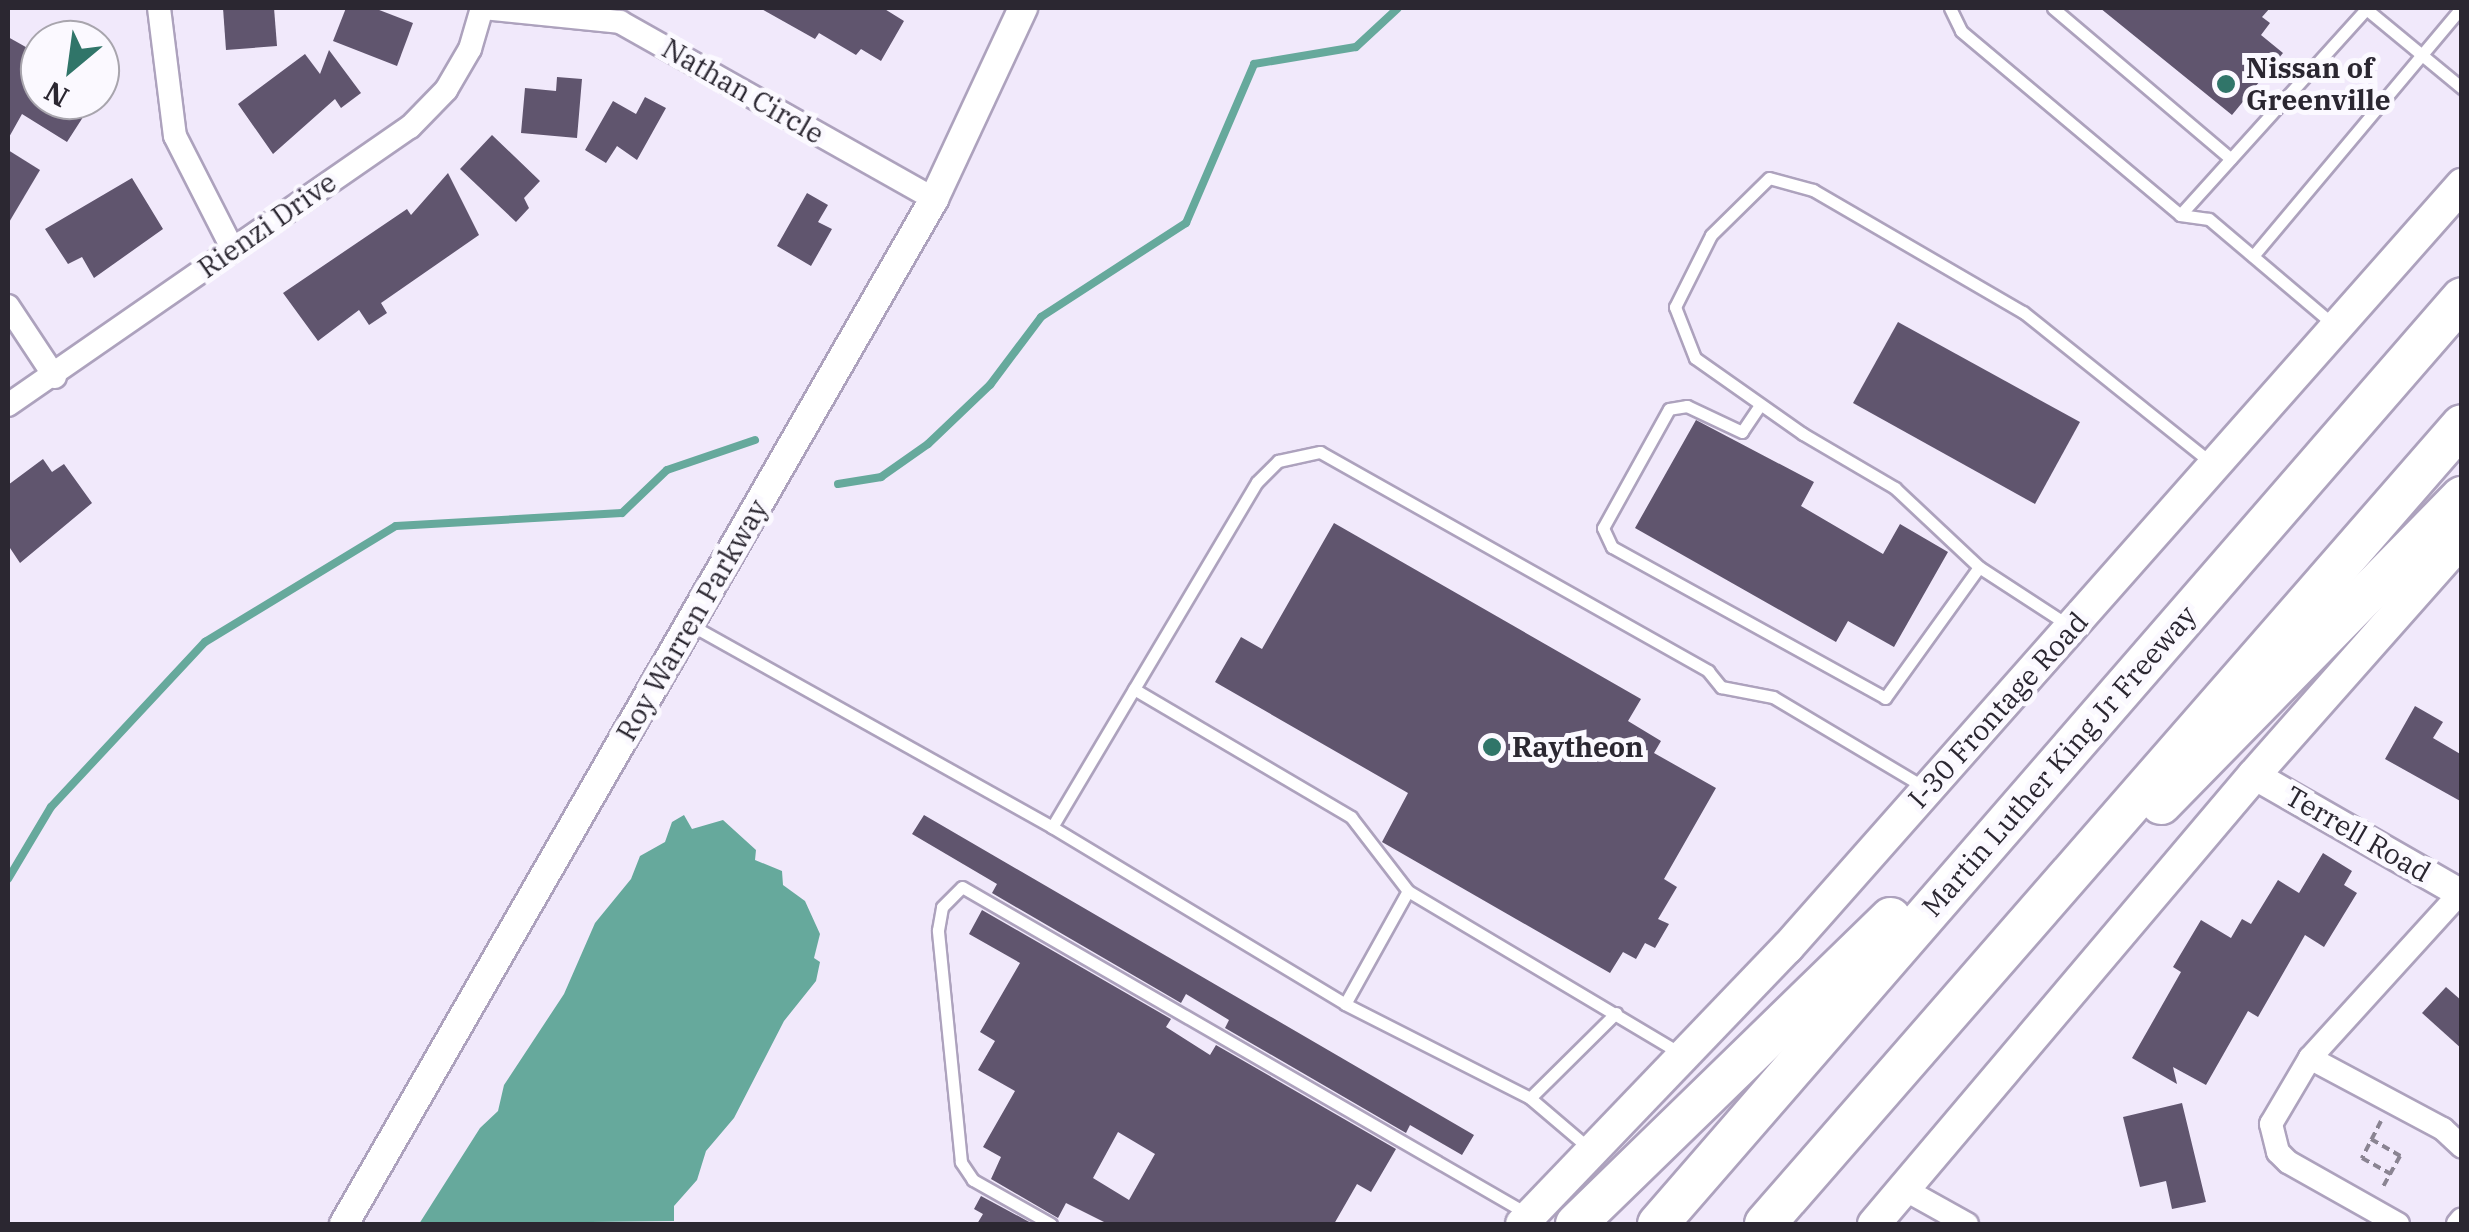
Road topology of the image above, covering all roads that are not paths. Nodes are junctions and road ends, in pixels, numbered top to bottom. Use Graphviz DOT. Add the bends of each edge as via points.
graph roads {
  1 [pos="160,8"];
  2 [pos="482,8"];
  3 [pos="1024,8"];
  4 [pos="1950,8"];
  5 [pos="2053,8"];
  6 [pos="2366,8"];
  7 [pos="2461,8"];
  8 [pos="2422,55"];
  9 [pos="2462,88"];
  10 [pos="2230,159"];
  11 [pos="2462,184"];
  12 [pos="934,200"];
  13 [pos="2180,215"];
  14 [pos="232,248"];
  15 [pos="2253,256"];
  16 [pos="2462,298"];
  17 [pos="8,306"];
  18 [pos="2338,328"];
  19 [pos="55,376"];
  20 [pos="1760,404"];
  21 [pos="8,405"];
  22 [pos="2462,425"];
  23 [pos="2215,466"];
  24 [pos="2462,497"];
  25 [pos="2462,540"];
  26 [pos="1979,567"];
  27 [pos="689,624"];
  28 [pos="2071,628"];
  29 [pos="1134,689"];
  30 [pos="2091,724"];
  31 [pos="2254,774"];
  32 [pos="1928,789"];
  33 [pos="1052,826"];
  34 [pos="1408,891"];
  35 [pos="2461,893"];
  36 [pos="1345,1004"];
  37 [pos="1616,1013"];
  38 [pos="1914,1051"];
  39 [pos="1683,1055"];
  40 [pos="2310,1058"];
  41 [pos="1530,1098"];
  42 [pos="2462,1146"];
  43 [pos="1590,1150"];
  44 [pos="1904,1189"];
  45 [pos="1526,1220"];
  46 [pos="344,1224"];
  47 [pos="1050,1224"];
  48 [pos="1576,1224"];
  49 [pos="1658,1224"];
  50 [pos="1765,1224"];
  51 [pos="1874,1224"];
  52 [pos="1967,1224"];
  53 [pos="2398,1224"];
  1 -- 14 [label="street" via="175,136"];
  2 -- 12 [label="street, Nathan Circle" via="620,22"];
  2 -- 14 [label="street, Rienzi Drive" via="470,49 446,90 410,127"];
  3 -- 12 [label="street, Roy Warren Parkway"];
  4 -- 13 [label="lane" via="1961,31"];
  5 -- 10 [label="lane"];
  6 -- 8 [label="lane"];
  6 -- 10 [label="lane"];
  7 -- 8 [label="lane"];
  8 -- 9 [label="lane"];
  8 -- 15 [label="lane"];
  10 -- 13 [label="lane"];
  11 -- 18 [label="main road, I-30 Frontage Road"];
  12 -- 27 [label="street, Roy Warren Parkway"];
  13 -- 15 [label="lane" via="2209,220"];
  14 -- 19 [label="street, Rienzi Drive"];
  15 -- 18 [label="lane"];
  16 -- 30 [label="highway, Martin Luther King Jr Freeway"];
  17 -- 19 [label="street"];
  18 -- 23 [label="main road, I-30 Frontage Road"];
  19 -- 21 [label="street, Rienzi Drive"];
  20 -- 23 [label="lane" via="1695,358 1675,307 1711,236 1769,178 1813,190 2023,312"];
  20 -- 26 [label="lane" via="1895,488"];
  20 -- 26 [label="lane" via="1742,432 1687,406 1668,409 1603,528 1612,547 1885,698"];
  22 -- 38 [label="highway"];
  23 -- 28 [label="main road, I-30 Frontage Road"];
  24 -- 38 [label="highway"];
  25 -- 31 [label="main road"];
  26 -- 28 [label="lane"];
  27 -- 33 [label="lane"];
  27 -- 46 [label="street, Roy Warren Parkway"];
  28 -- 32 [label="main road, I-30 Frontage Road"];
  29 -- 32 [label="lane" via="1257,482 1278,461 1320,452 1708,670 1720,687 1773,697"];
  29 -- 33 [label="lane"];
  29 -- 34 [label="lane" via="1351,817"];
  30 -- 48 [label="highway"];
  30 -- 49 [label="highway, Martin Luther King Jr Freeway"];
  31 -- 35 [label="street, Terrell Road"];
  31 -- 44 [label="main road"];
  32 -- 39 [label="main road, I-30 Frontage Road"];
  33 -- 36 [label="lane"];
  34 -- 36 [label="lane"];
  34 -- 37 [label="lane"];
  35 -- 40 [label="street"];
  36 -- 41 [label="lane"];
  37 -- 39 [label="lane"];
  37 -- 41 [label="lane"];
  38 -- 50 [label="highway"];
  39 -- 43 [label="main road, I-30 Frontage Road"];
  40 -- 42 [label="street" via="2443,1129"];
  40 -- 53 [label="street" via="2274,1110 2278,1152"];
  41 -- 43 [label="lane"];
  43 -- 45 [label="main road, I-30 Frontage Road"];
  44 -- 51 [label="main road"];
  44 -- 52 [label="street"];
  45 -- 47 [label="lane" via="962,888 942,907 938,930 961,1162 973,1180"];
}
